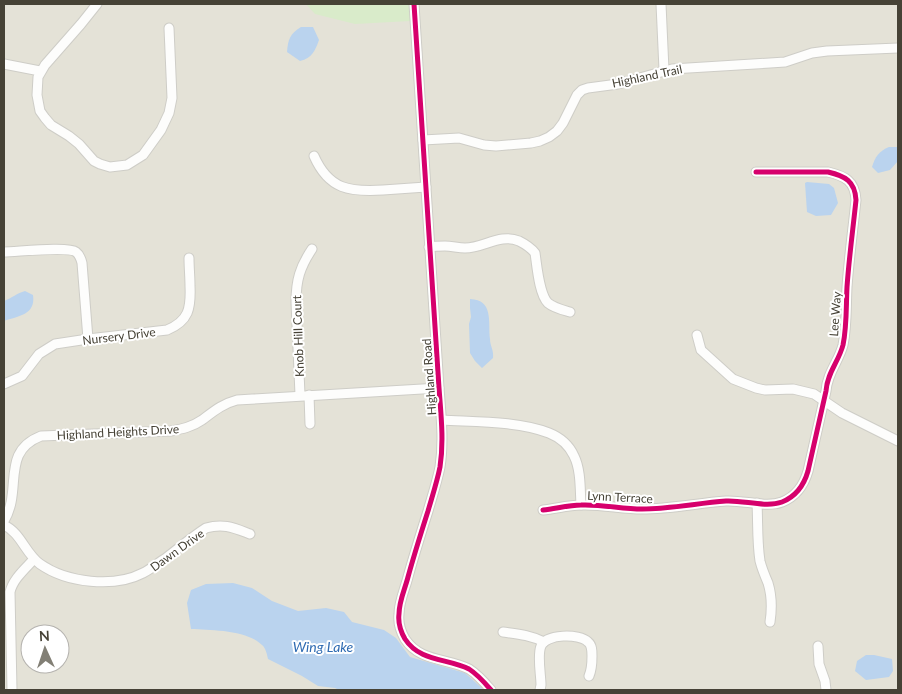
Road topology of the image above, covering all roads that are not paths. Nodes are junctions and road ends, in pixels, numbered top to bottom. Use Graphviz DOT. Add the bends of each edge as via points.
graph roads {
  1 [pos="97,4"];
  2 [pos="414,4"];
  3 [pos="661,4"];
  4 [pos="169,28"];
  5 [pos="898,48"];
  6 [pos="4,64"];
  7 [pos="664,70"];
  8 [pos="40,71"];
  9 [pos="423,140"];
  10 [pos="314,156"];
  11 [pos="756,172"];
  12 [pos="426,187"];
  13 [pos="430,247"];
  14 [pos="312,249"];
  15 [pos="4,252"];
  16 [pos="189,258"];
  17 [pos="570,312"];
  18 [pos="697,335"];
  19 [pos="88,339"];
  20 [pos="4,384"];
  21 [pos="439,388"];
  22 [pos="304,395"];
  23 [pos="824,400"];
  24 [pos="442,420"];
  25 [pos="310,424"];
  26 [pos="898,441"];
  27 [pos="726,501"];
  28 [pos="756,503"];
  29 [pos="581,505"];
  30 [pos="543,510"];
  31 [pos="4,523"];
  32 [pos="250,534"];
  33 [pos="34,559"];
  34 [pos="770,622"];
  35 [pos="502,632"];
  36 [pos="544,642"];
  37 [pos="818,646"];
  38 [pos="589,676"];
  39 [pos="12,690"];
  40 [pos="490,690"];
  41 [pos="540,690"];
  42 [pos="826,690"];
  1 -- 8 [label="street"];
  2 -- 9 [label="street, Highland Road"];
  3 -- 7 [label="street"];
  4 -- 8 [label="street" via="172,98 169,113 144,155 127,165 110,167 94,161 79,144 51,125 40,111 36,95"];
  5 -- 7 [label="street, Highland Trail" via="827,51 785,62"];
  6 -- 8 [label="street"];
  7 -- 9 [label="street, Highland Trail" via="618,84 582,90 557,131 540,141 496,146 459,138"];
  9 -- 12 [label="street, Highland Road"];
  10 -- 12 [label="street" via="325,175 344,188 367,191"];
  11 -- 23 [label="street, Lee Way" via="828,172 848,180 856,192 843,346 826,382"];
  12 -- 13 [label="street, Highland Road"];
  13 -- 17 [label="street" via="471,248 506,238 524,244 535,253 546,301"];
  13 -- 21 [label="street, Highland Road"];
  14 -- 22 [label="street, Knob Hill Court" via="299,273 296,287"];
  15 -- 19 [label="street" via="66,249 77,253 82,263"];
  16 -- 19 [label="street, Nursery Drive" via="190,308 175,327"];
  18 -- 23 [label="street" via="701,350 734,379 765,390 801,390"];
  19 -- 20 [label="street, Nursery Drive" via="47,348 22,376"];
  21 -- 22 [label="street, Highland Heights Drive"];
  21 -- 24 [label="street, Highland Road"];
  22 -- 25 [label="street, Knob Hill Court"];
  22 -- 31 [label="street, Highland Heights Drive" via="227,402 201,421 181,429 33,439 13,456 8,474 11,501"];
  23 -- 26 [label="street"];
  23 -- 28 [label="street, Lee Way" via="805,481 791,498 770,505"];
  24 -- 29 [label="street" via="503,423 556,437 570,449 578,464"];
  24 -- 40 [label="street, Highland Road" via="437,480 400,604 399,622 405,640 419,653 471,670"];
  27 -- 28 [label="street, Lee Way"];
  27 -- 29 [label="street, Lynn Terrace" via="639,509"];
  28 -- 34 [label="street" via="758,549 771,597"];
  29 -- 30 [label="street, Lynn Terrace"];
  31 -- 33 [label="street, Dawn Drive" via="20,538"];
  32 -- 33 [label="street, Dawn Drive" via="225,525 206,528 146,572 125,579 94,582 76,579"];
  33 -- 39 [label="street" via="10,592"];
  35 -- 36 [label="street" via="527,635"];
  36 -- 38 [label="street" via="552,637 575,636 587,641 592,651"];
  36 -- 41 [label="street" via="540,650"];
  37 -- 42 [label="street"];
}
